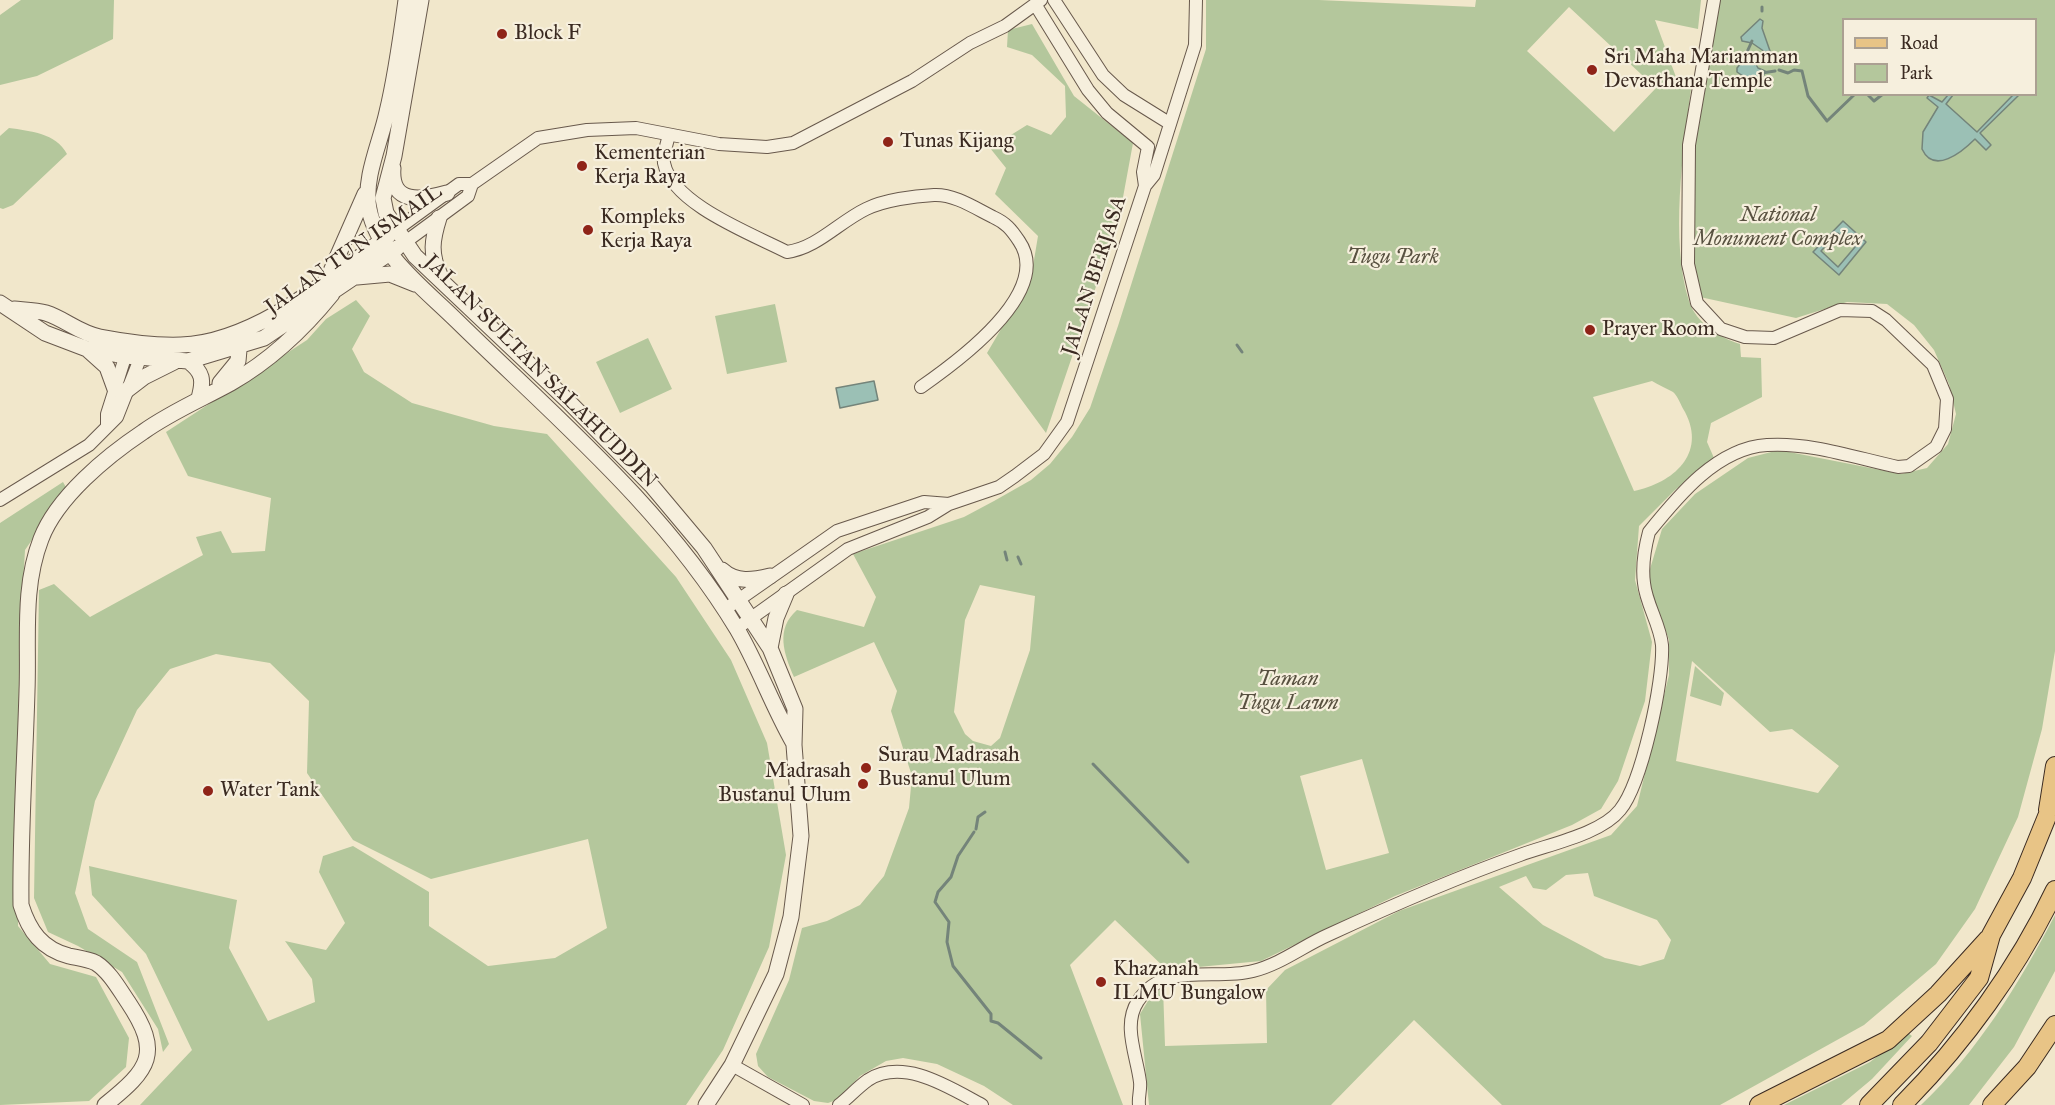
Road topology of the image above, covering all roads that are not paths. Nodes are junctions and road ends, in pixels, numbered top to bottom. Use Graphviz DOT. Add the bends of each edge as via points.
graph roads {
  1 [pos="406,0"];
  2 [pos="421,0"];
  3 [pos="1054,0"];
  4 [pos="1196,0"];
  5 [pos="1714,0"];
  6 [pos="1038,2"];
  7 [pos="1065,16"];
  8 [pos="1168,127"];
  9 [pos="1135,133"];
  10 [pos="669,135"];
  11 [pos="394,156"];
  12 [pos="472,184"];
  13 [pos="369,185"];
  14 [pos="1145,186"];
  15 [pos="447,193"];
  16 [pos="439,218"];
  17 [pos="400,236"];
  18 [pos="386,246"];
  19 [pos="355,277"];
  20 [pos="444,285"];
  21 [pos="330,287"];
  22 [pos="425,289"];
  23 [pos="6,306"];
  24 [pos="242,329"];
  25 [pos="246,345"];
  26 [pos="87,349"];
  27 [pos="135,350"];
  28 [pos="181,361"];
  29 [pos="249,371"];
  30 [pos="921,387"];
  31 [pos="121,390"];
  32 [pos="213,391"];
  33 [pos="199,398"];
  34 [pos="0,500"];
  35 [pos="949,504"];
  36 [pos="714,561"];
  37 [pos="770,576"];
  38 [pos="786,594"];
  39 [pos="739,600"];
  40 [pos="724,610"];
  41 [pos="752,618"];
  42 [pos="736,629"];
  43 [pos="770,648"];
  44 [pos="794,745"];
  45 [pos="2055,766"];
  46 [pos="2055,797"];
  47 [pos="2047,814"];
  48 [pos="2055,890"];
  49 [pos="1991,935"];
  50 [pos="2055,1025"];
  51 [pos="732,1065"];
  52 [pos="105,1105"];
  53 [pos="706,1105"];
  54 [pos="804,1105"];
  55 [pos="839,1105"];
  56 [pos="982,1105"];
  57 [pos="1139,1105"];
  58 [pos="1760,1105"];
  59 [pos="1869,1105"];
  60 [pos="1902,1105"];
  61 [pos="1992,1105"];
  1 -- 13 [label="street, JALAN SULTAN SALAHUDDIN" via="388,110"];
  2 -- 11 [label="street, JALAN SULTAN SALAHUDDIN"];
  3 -- 7 [label="street"];
  4 -- 8 [label="street, JALAN BERJASA" via="1195,45"];
  5 -- 57 [label="street" via="1689,145 1688,264 1697,303 1721,329 1745,337 1774,338 1840,310 1872,311 1933,365 1947,399 1945,429 1935,447 1910,466 1766,445 1745,450 1710,468 1690,484 1649,532 1644,582 1662,644 1661,672 1643,753 1620,809 1605,825 1393,905 1318,939 1280,962 1252,972 1157,981 1138,1001 1131,1023 1140,1082"];
  6 -- 7 [label="street"];
  6 -- 9 [label="street" via="1088,90 1107,113"];
  6 -- 10 [label="street, JALAN TUN ISMAIL" via="912,81 793,143 767,147 719,144"];
  7 -- 8 [label="street" via="1104,75"];
  8 -- 9 [label="street" via="1146,136"];
  8 -- 14 [label="street, JALAN BERJASA" via="1154,175"];
  9 -- 14 [label="street" via="1149,150 1143,172"];
  10 -- 12 [label="street, JALAN TUN ISMAIL" via="636,128 537,138"];
  10 -- 30 [label="street" via="664,165 689,198 787,252 802,250 868,208 935,195 954,199 1007,224 1025,250 1029,265 1017,295 1000,321 963,357"];
  11 -- 15 [label="street" via="392,179 405,195 425,200"];
  11 -- 17 [label="street, JALAN SULTAN SALAHUDDIN" via="383,198 386,213"];
  12 -- 15 [label="street, JALAN TUN ISMAIL" via="459,184"];
  12 -- 16 [label="street, JALAN TUN ISMAIL" via="468,196"];
  13 -- 18 [label="street, JALAN SULTAN SALAHUDDIN" via="371,216"];
  13 -- 21 [label="street"];
  14 -- 35 [label="street, JALAN BERJASA" via="1067,422 1044,454 1015,477"];
  15 -- 17 [label="street, JALAN TUN ISMAIL"];
  16 -- 17 [label="street, JALAN TUN ISMAIL"];
  16 -- 20 [label="street" via="431,254"];
  17 -- 18 [label="street, JALAN TUN ISMAIL"];
  17 -- 20 [label="street, JALAN SULTAN SALAHUDDIN"];
  18 -- 19 [label="street, JALAN TUN ISMAIL"];
  18 -- 21 [label="street, JALAN TUN ISMAIL"];
  18 -- 22 [label="street, JALAN SULTAN SALAHUDDIN"];
  19 -- 21 [label="street, JALAN TUN ISMAIL"];
  19 -- 22 [label="street" via="390,274"];
  20 -- 36 [label="street, JALAN SULTAN SALAHUDDIN" via="652,486"];
  21 -- 24 [label="street, JALAN TUN ISMAIL"];
  21 -- 25 [label="street, JALAN TUN ISMAIL" via="281,328"];
  21 -- 29 [label="street" via="289,343"];
  22 -- 40 [label="street, JALAN SULTAN SALAHUDDIN" via="639,498"];
  23 -- 26 [label="street" via="45,333"];
  23 -- 27 [label="street" via="46,313 78,332"];
  24 -- 25 [label="street"];
  24 -- 27 [label="street, JALAN TUN ISMAIL" via="202,342"];
  25 -- 28 [label="street, JALAN TUN ISMAIL"];
  25 -- 29 [label="street" via="253,361"];
  25 -- 32 [label="street" via="234,367"];
  26 -- 27 [label="street"];
  26 -- 31 [label="street" via="107,367"];
  27 -- 28 [label="street, JALAN TUN ISMAIL"];
  27 -- 31 [label="street"];
  28 -- 31 [label="street"];
  28 -- 33 [label="street" via="200,370"];
  29 -- 32 [label="street"];
  31 -- 34 [label="street" via="117,417 89,445"];
  32 -- 33 [label="street"];
  33 -- 52 [label="street" via="125,444 76,489 41,537 27,600 21,905 33,933 45,945 104,969 138,1017 149,1044 142,1068"];
  35 -- 37 [label="street, JALAN BERJASA" via="924,502 837,531"];
  35 -- 38 [label="street, JALAN BERJASA" via="928,517 848,549"];
  36 -- 37 [label="street" via="728,576 745,581"];
  36 -- 39 [label="street, JALAN SULTAN SALAHUDDIN"];
  37 -- 39 [label="street, JALAN BERJASA"];
  38 -- 41 [label="street, JALAN BERJASA"];
  38 -- 43 [label="street"];
  39 -- 40 [label="street, JALAN BERJASA"];
  39 -- 41 [label="street, JALAN SULTAN SALAHUDDIN"];
  40 -- 42 [label="street, JALAN SULTAN SALAHUDDIN"];
  41 -- 42 [label="street, JALAN BERJASA"];
  41 -- 43 [label="street, JALAN SULTAN SALAHUDDIN"];
  42 -- 44 [label="street, JALAN SULTAN SALAHUDDIN"];
  43 -- 44 [label="street, JALAN SULTAN SALAHUDDIN" via="795,709"];
  44 -- 51 [label="street, JALAN SULTAN SALAHUDDIN" via="801,836 791,917 776,974"];
  45 -- 47 [label="main road"];
  46 -- 47 [label="main road"];
  47 -- 49 [label="main road" via="2022,878"];
  48 -- 60 [label="main road" via="2012,966 1964,1033"];
  49 -- 58 [label="main road" via="1938,994 1888,1040"];
  49 -- 59 [label="main road" via="1979,978 1929,1043"];
  50 -- 61 [label="main road" via="2027,1066"];
  51 -- 53 [label="street, JALAN SULTAN SALAHUDDIN"];
  51 -- 54 [label="street"];
  55 -- 56 [label="street" via="868,1080 899,1072 922,1076"];
}
